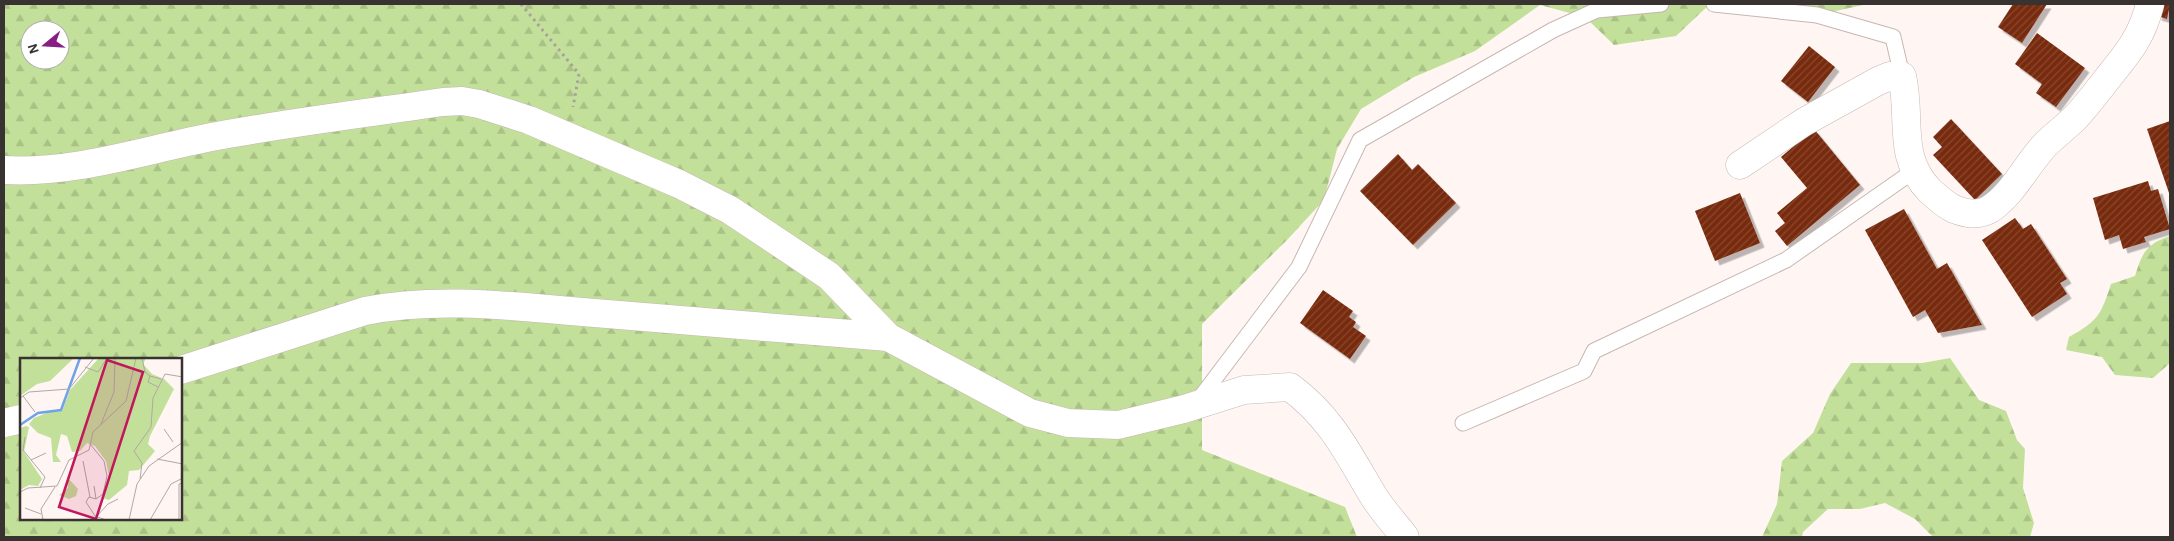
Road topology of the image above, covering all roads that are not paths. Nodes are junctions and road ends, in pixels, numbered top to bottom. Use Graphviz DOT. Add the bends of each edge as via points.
graph roads {
  1 [pos="1661,4"];
  2 [pos="1714,4"];
  3 [pos="2150,4"];
  4 [pos="1902,76"];
  5 [pos="1740,166"];
  6 [pos="4,170"];
  7 [pos="1915,170"];
  8 [pos="888,337"];
  9 [pos="182,370"];
  10 [pos="1195,405"];
  11 [pos="20,419"];
  12 [pos="4,423"];
  13 [pos="1463,423"];
  14 [pos="1405,537"];
  1 -- 10 [label="lane" via="1597,10 1553,30 1360,140 1299,267"];
  2 -- 4 [label="lane" via="1817,15 1892,36"];
  3 -- 7 [label="street" via="2146,21 2131,50 2091,101 2044,146 1992,208 1970,214 1952,208 1935,196"];
  4 -- 5 [label="street" via="1878,81 1804,122"];
  4 -- 7 [label="street" via="1906,94 1908,155"];
  6 -- 8 [label="street" via="107,162 224,135 443,102 479,104 529,120 679,184 730,210 829,276"];
  7 -- 13 [label="lane" via="1786,260 1594,351 1584,372"];
  8 -- 9 [label="street" via="538,308 397,304 365,311"];
  8 -- 10 [label="street" via="1030,413 1068,423 1118,424"];
  10 -- 14 [label="street" via="1244,390 1290,386 1310,402 1338,435 1376,499"];
  11 -- 12 [label="street"];
}
